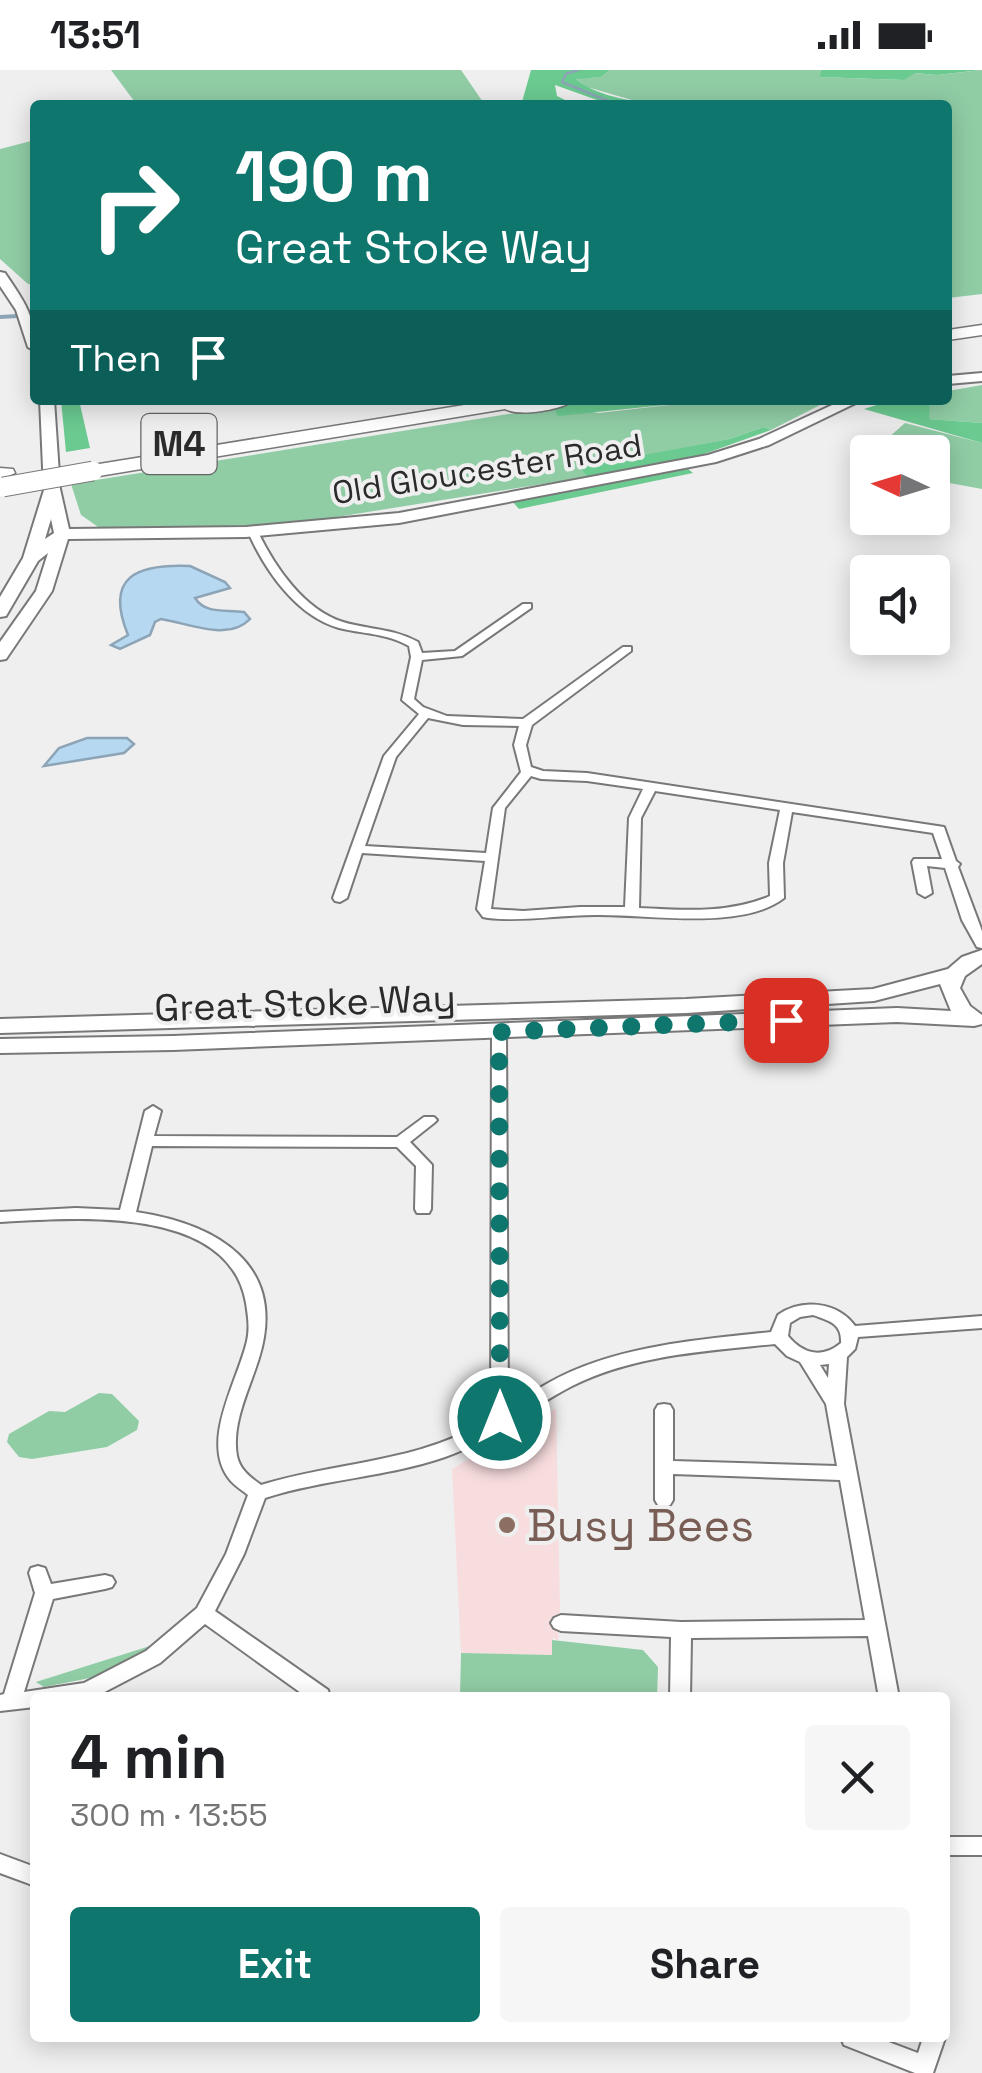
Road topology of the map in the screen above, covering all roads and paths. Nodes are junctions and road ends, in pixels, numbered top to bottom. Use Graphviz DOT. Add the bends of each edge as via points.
graph roads {
  1 [pos="0,276"];
  2 [pos="982,315"];
  3 [pos="952,319"];
  4 [pos="30,332"];
  5 [pos="978,333"];
  6 [pos="952,335"];
  7 [pos="952,342"];
  8 [pos="982,377"];
  9 [pos="952,380"];
  10 [pos="47,405"];
  11 [pos="389,405"];
  12 [pos="419,405"];
  13 [pos="496,405"];
  14 [pos="526,405"];
  15 [pos="844,405"];
  16 [pos="388,422"];
  17 [pos="267,429"];
  18 [pos="92,465"];
  19 [pos="2,480"];
  20 [pos="52,488"];
  21 [pos="253,532"];
  22 [pos="62,534"];
  23 [pos="115,536"];
  24 [pos="57,552"];
  25 [pos="30,558"];
  26 [pos="526,606"];
  27 [pos="0,612"];
  28 [pos="627,649"];
  29 [pos="0,655"];
  30 [pos="417,656"];
  31 [pos="426,714"];
  32 [pos="526,723"];
  33 [pos="528,770"];
  34 [pos="651,786"];
  35 [pos="787,806"];
  36 [pos="357,849"];
  37 [pos="492,857"];
  38 [pos="953,864"];
  39 [pos="925,893"];
  40 [pos="340,898"];
  41 [pos="632,911"];
  42 [pos="982,944"];
  43 [pos="982,956"];
  44 [pos="952,974"];
  45 [pos="977,1021"];
  46 [pos="0,1026"];
  47 [pos="499,1032"];
  48 [pos="0,1046"];
  49 [pos="154,1111"];
  50 [pos="429,1120"];
  51 [pos="146,1141"];
  52 [pos="401,1142"];
  53 [pos="422,1208"];
  54 [pos="128,1215"];
  55 [pos="0,1217"];
  56 [pos="982,1322"];
  57 [pos="850,1332"];
  58 [pos="778,1337"];
  59 [pos="838,1356"];
  60 [pos="807,1359"];
  61 [pos="835,1404"];
  62 [pos="664,1410"];
  63 [pos="500,1418"];
  64 [pos="664,1468"];
  65 [pos="848,1473"];
  66 [pos="258,1493"];
  67 [pos="664,1500"];
  68 [pos="38,1572"];
  69 [pos="105,1582"];
  70 [pos="45,1593"];
  71 [pos="204,1614"];
  72 [pos="562,1624"];
  73 [pos="876,1628"];
  74 [pos="681,1630"];
  75 [pos="92,1692"];
  76 [pos="315,1692"];
  77 [pos="680,1692"];
  78 [pos="888,1692"];
  79 [pos="6,1703"];
  80 [pos="950,1846"];
  81 [pos="982,1846"];
  82 [pos="0,1863"];
  83 [pos="30,1876"];
  84 [pos="861,2042"];
  85 [pos="933,2042"];
  86 [pos="924,2069"];
  1 -- 4 [label="main road"];
  2 -- 3 [label="highway"];
  5 -- 6 [label="highway"];
  5 -- 7 [label="highway"];
  8 -- 9 [label="main road"];
  10 -- 20 [label="main road"];
  11 -- 17 [label="highway, M4"];
  12 -- 17 [label="highway, M4"];
  13 -- 16 [label="highway, M4"];
  14 -- 16 [label="highway, M4"];
  15 -- 21 [label="main road, Old Gloucester Road" via="764,442 678,468 399,518"];
  16 -- 18 [label="highway, M4"];
  17 -- 18 [label="highway, M4"];
  18 -- 19 [label="highway, M4, bridge"];
  20 -- 22 [label="main road"];
  20 -- 25 [label="main road"];
  21 -- 23 [label="main road, Old Gloucester Road"];
  21 -- 30 [label="street" via="272,566 314,610 343,625 395,632 414,644"];
  22 -- 23 [label="main road, Old Gloucester Road"];
  22 -- 24 [label="main road"];
  22 -- 25 [label="main road"];
  23 -- 24 [label="main road, Old Gloucester Road"];
  24 -- 29 [label="main road" via="44,591"];
  25 -- 27 [label="main road"];
  26 -- 30 [label="street" via="458,654"];
  28 -- 32 [label="street"];
  30 -- 31 [label="street" via="408,700"];
  31 -- 32 [label="street"];
  31 -- 36 [label="street" via="390,756"];
  32 -- 33 [label="street" via="520,745"];
  33 -- 34 [label="street"];
  33 -- 37 [label="street" via="499,808"];
  34 -- 35 [label="street"];
  34 -- 41 [label="street" via="635,818"];
  35 -- 38 [label="street" via="940,830"];
  35 -- 41 [label="street" via="776,863 778,898 734,910"];
  36 -- 37 [label="street"];
  36 -- 40 [label="street"];
  37 -- 41 [label="street" via="488,914"];
  38 -- 39 [label="street" via="920,855"];
  38 -- 42 [label="street"];
  43 -- 44 [label="main road, Great Stoke Way"];
  44 -- 45 [label="main road" via="951,997"];
  44 -- 46 [label="main road, Great Stoke Way" via="874,995 686,1006"];
  45 -- 47 [label="main road, Great Stoke Way" via="897,1014"];
  47 -- 48 [label="main road, Great Stoke Way"];
  47 -- 63 [label="street"];
  49 -- 51 [label="street"];
  50 -- 52 [label="street"];
  51 -- 52 [label="street"];
  51 -- 54 [label="street"];
  52 -- 53 [label="street" via="424,1164"];
  54 -- 55 [label="street"];
  54 -- 66 [label="street" via="172,1222 209,1239 234,1257 254,1289 258,1326 227,1431 234,1472"];
  56 -- 57 [label="street"];
  57 -- 58 [label="street" via="833,1314 804,1309 780,1322"];
  57 -- 59 [label="street"];
  58 -- 60 [label="street"];
  58 -- 63 [label="street" via="669,1350 584,1373"];
  59 -- 60 [label="street"];
  59 -- 61 [label="street"];
  60 -- 61 [label="street"];
  61 -- 65 [label="street"];
  62 -- 64 [label="street"];
  63 -- 66 [label="street" via="436,1454"];
  64 -- 65 [label="street"];
  64 -- 67 [label="street"];
  65 -- 73 [label="street"];
  66 -- 71 [label="street"];
  68 -- 70 [label="street"];
  69 -- 70 [label="street"];
  70 -- 79 [label="street"];
  71 -- 75 [label="street" via="153,1657"];
  71 -- 76 [label="street"];
  72 -- 74 [label="street"];
  73 -- 74 [label="street"];
  73 -- 78 [label="street"];
  74 -- 77 [label="street"];
  80 -- 81 [label="street"];
  82 -- 83 [label="street"];
  84 -- 86 [label="street"];
  85 -- 86 [label="street"];
}
